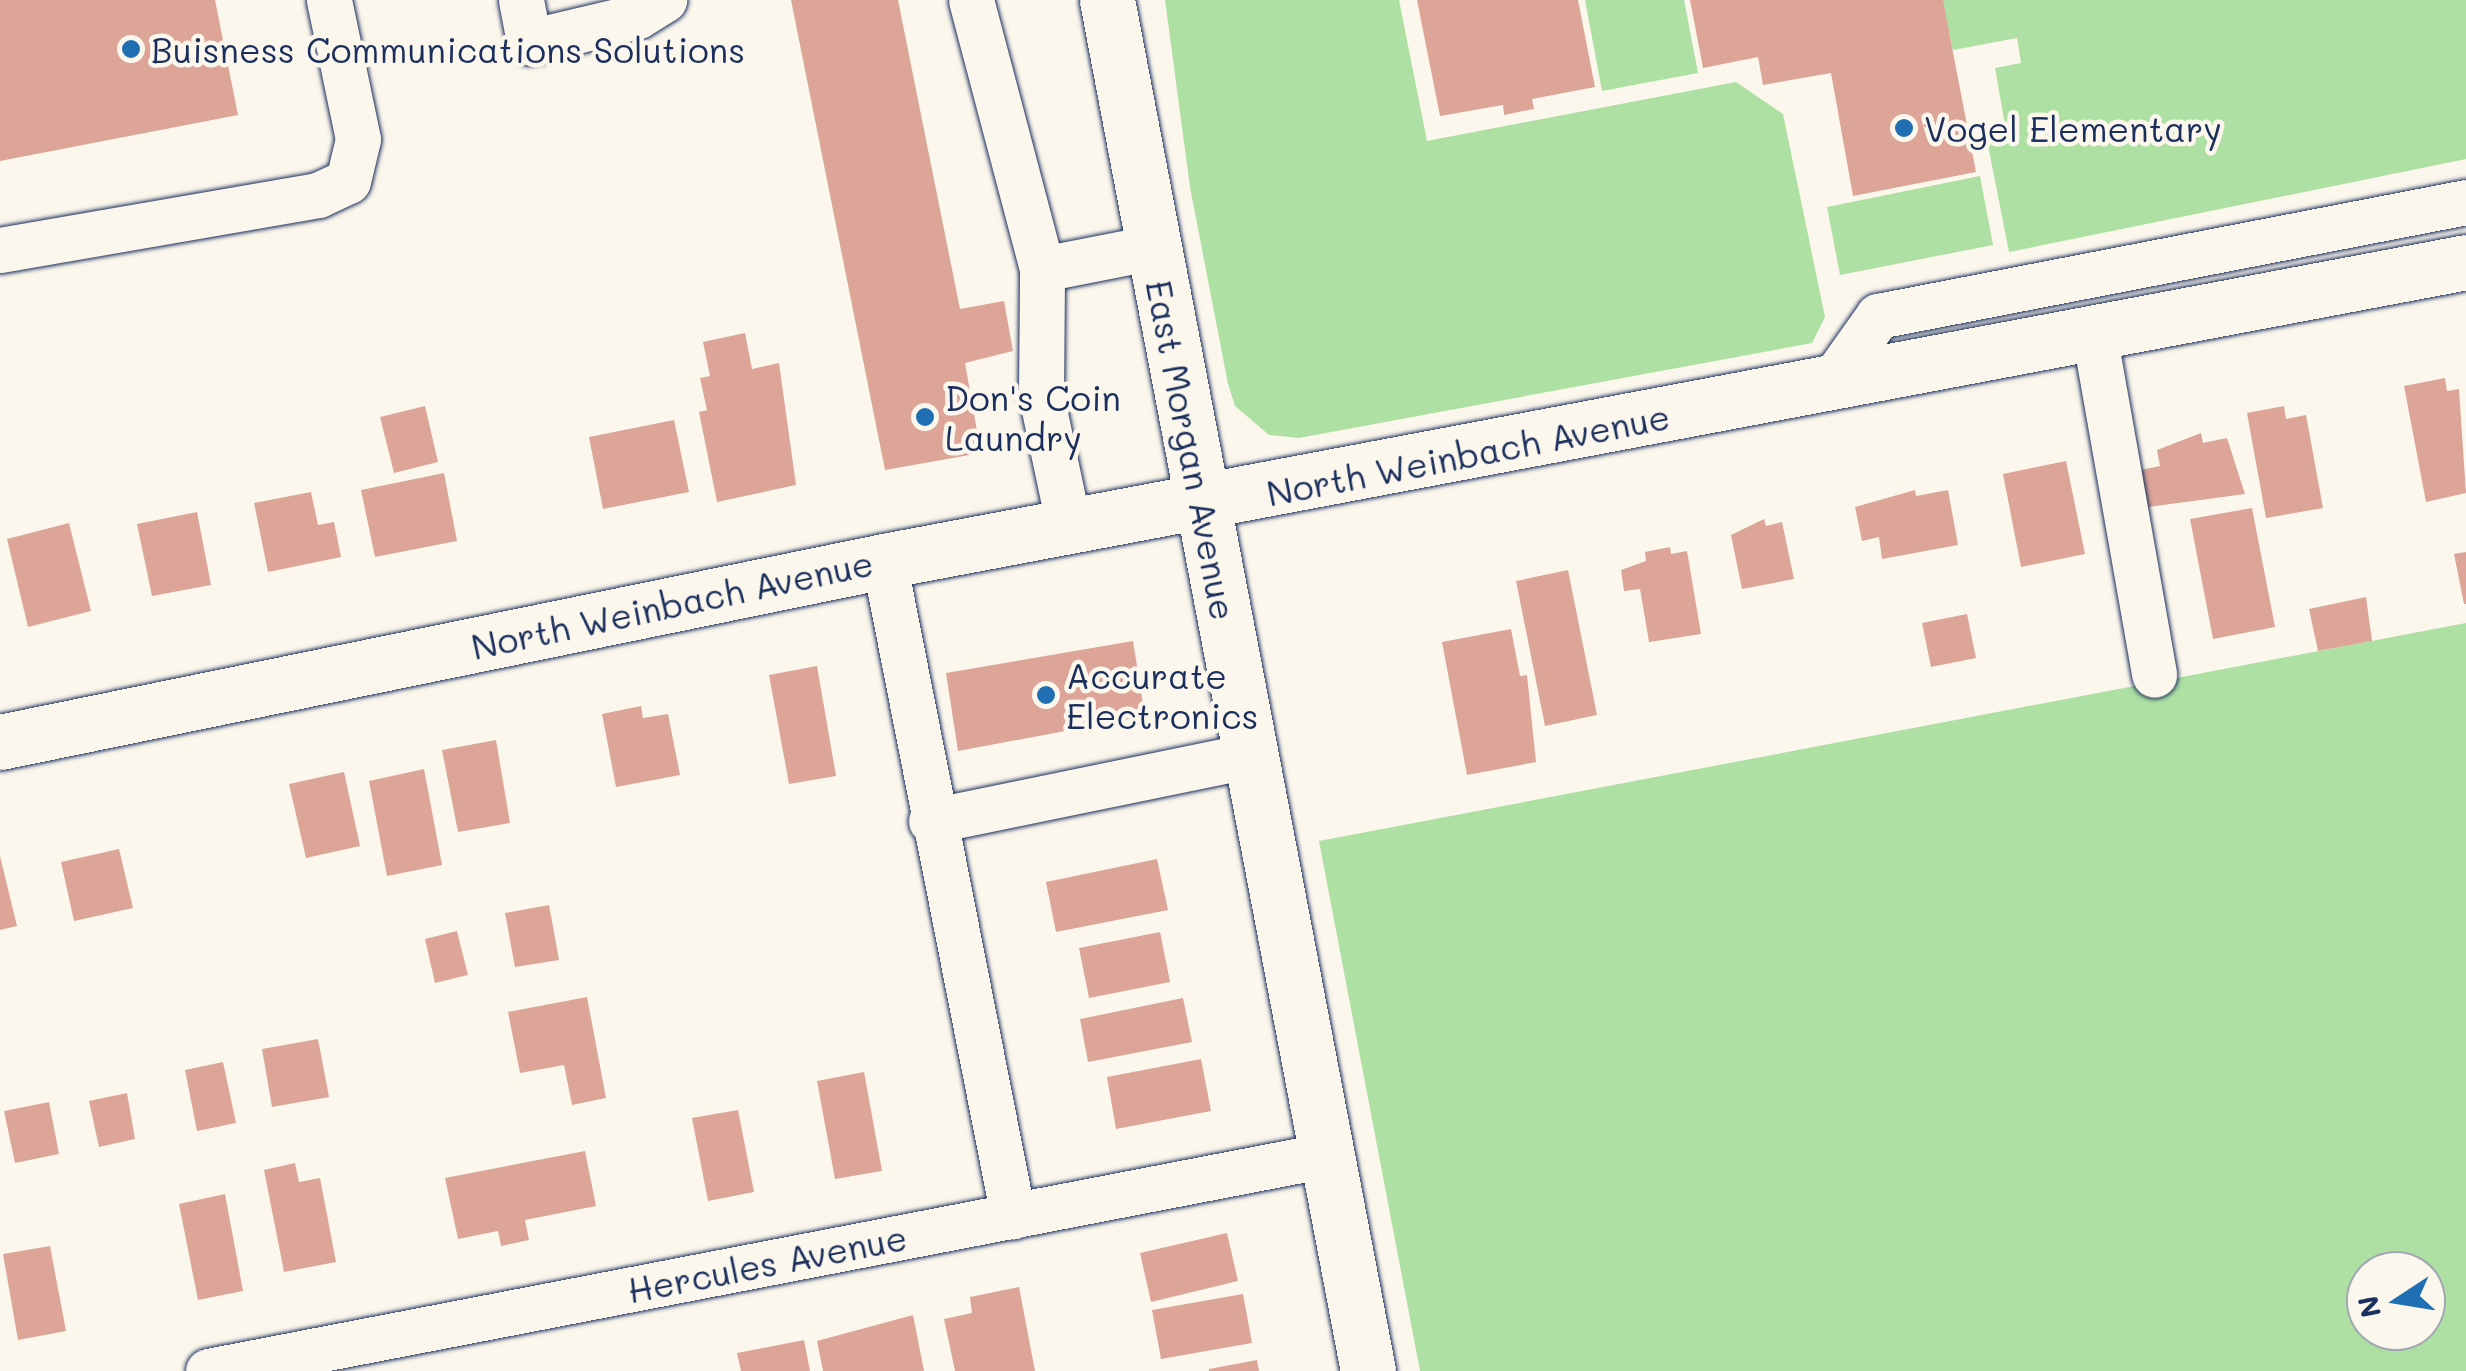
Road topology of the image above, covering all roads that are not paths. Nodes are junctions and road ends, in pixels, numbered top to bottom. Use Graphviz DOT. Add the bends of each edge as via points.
graph roads {
  1 [pos="329,0"];
  2 [pos="521,0"];
  3 [pos="664,0"];
  4 [pos="970,0"];
  5 [pos="1107,0"];
  6 [pos="2466,202"];
  7 [pos="1154,247"];
  8 [pos="0,250"];
  9 [pos="2466,262"];
  10 [pos="1042,269"];
  11 [pos="2094,333"];
  12 [pos="1828,384"];
  13 [pos="1203,505"];
  14 [pos="1069,527"];
  15 [pos="884,561"];
  16 [pos="2154,675"];
  17 [pos="0,742"];
  18 [pos="1249,756"];
  19 [pos="932,821"];
  20 [pos="1326,1155"];
  21 [pos="1013,1216"];
  22 [pos="208,1371"];
  23 [pos="1368,1371"];
  1 -- 8 [label="street" via="358,138 356,169 348,181 318,195"];
  2 -- 3 [label="street" via="530,42 622,21"];
  4 -- 10 [label="street"];
  5 -- 7 [label="main road, East Morgan Avenue"];
  6 -- 12 [label="street" via="1878,316"];
  7 -- 10 [label="street"];
  7 -- 13 [label="main road, East Morgan Avenue"];
  9 -- 11 [label="main road, North Weinbach Avenue"];
  10 -- 14 [label="street" via="1040,394"];
  11 -- 12 [label="main road, North Weinbach Avenue"];
  11 -- 16 [label="street"];
  12 -- 13 [label="main road, North Weinbach Avenue"];
  13 -- 14 [label="main road, North Weinbach Avenue"];
  13 -- 18 [label="main road, East Morgan Avenue"];
  14 -- 15 [label="main road, North Weinbach Avenue"];
  15 -- 17 [label="main road, North Weinbach Avenue"];
  15 -- 19 [label="street"];
  18 -- 19 [label="street"];
  18 -- 20 [label="main road, East Morgan Avenue"];
  19 -- 21 [label="street"];
  20 -- 21 [label="street, Hercules Avenue"];
  20 -- 23 [label="main road, East Morgan Avenue"];
  21 -- 22 [label="street, Hercules Avenue"];
}
